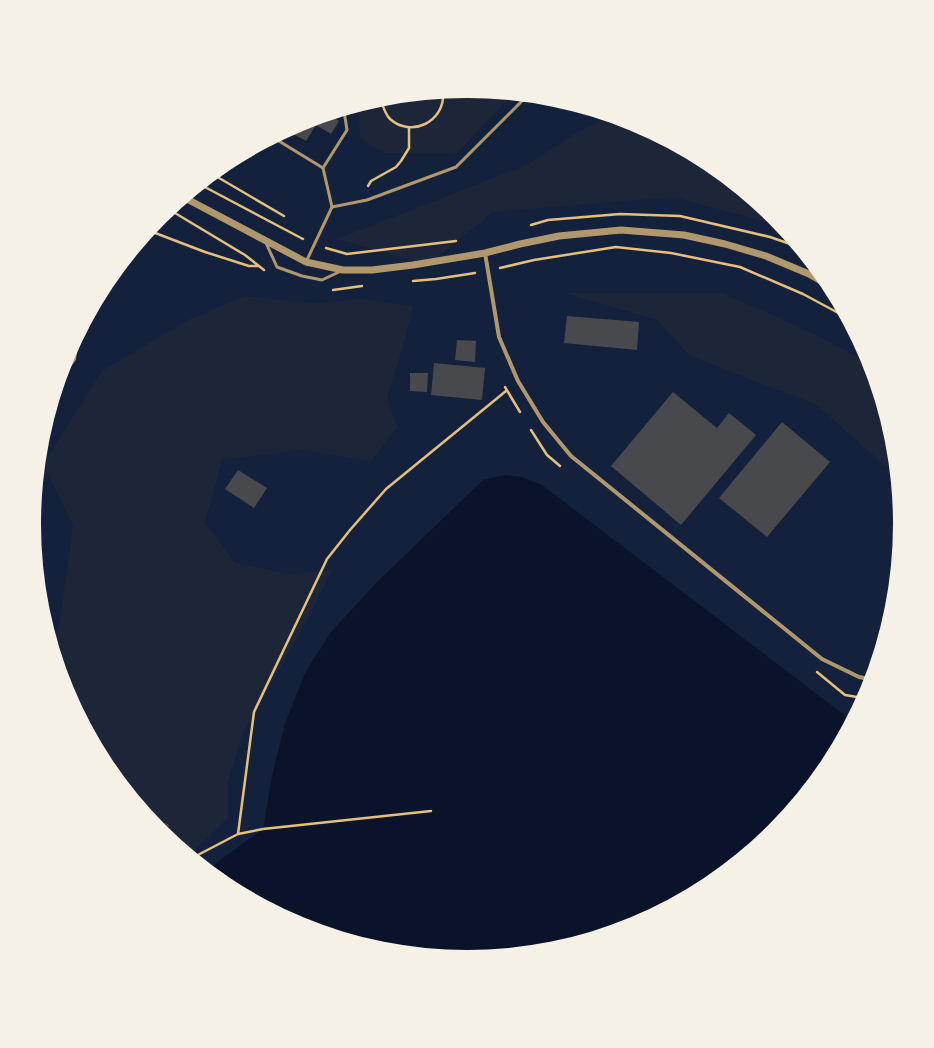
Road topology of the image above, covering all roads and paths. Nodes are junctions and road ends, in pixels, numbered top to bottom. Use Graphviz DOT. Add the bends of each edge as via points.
graph roads {
  1 [pos="443,99"];
  2 [pos="521,102"];
  3 [pos="383,106"];
  4 [pos="345,117"];
  5 [pos="409,128"];
  6 [pos="280,142"];
  7 [pos="323,168"];
  8 [pos="220,177"];
  9 [pos="206,188"];
  10 [pos="367,200"];
  11 [pos="190,201"];
  12 [pos="332,207"];
  13 [pos="176,214"];
  14 [pos="284,216"];
  15 [pos="527,227"];
  16 [pos="156,233"];
  17 [pos="265,240"];
  18 [pos="462,241"];
  19 [pos="787,243"];
  20 [pos="314,245"];
  21 [pos="485,253"];
  22 [pos="306,262"];
  23 [pos="259,266"];
  24 [pos="265,270"];
  25 [pos="343,270"];
  26 [pos="488,271"];
  27 [pos="813,277"];
  28 [pos="407,282"];
  29 [pos="364,286"];
  30 [pos="326,290"];
  31 [pos="837,312"];
  32 [pos="506,391"];
  33 [pos="864,678"];
  34 [pos="431,811"];
  35 [pos="238,834"];
  36 [pos="199,854"];
  1 -- 5 [label="path" via="436,117 419,127"];
  2 -- 10 [label="lane" via="456,166"];
  3 -- 5 [label="path" via="389,119"];
  4 -- 7 [label="lane" via="347,130"];
  5 -- 10 [label="path" via="408,148 401,161 396,167 371,181 366,190"];
  6 -- 7 [label="lane"];
  7 -- 12 [label="lane"];
  8 -- 14 [label="path"];
  9 -- 20 [label="path"];
  10 -- 12 [label="lane"];
  11 -- 17 [label="street"];
  12 -- 20 [label="lane"];
  13 -- 23 [label="path"];
  15 -- 19 [label="path" via="548,220 620,214 680,216"];
  16 -- 23 [label="path" via="249,266"];
  17 -- 22 [label="street"];
  17 -- 25 [label="lane" via="277,267 322,280"];
  18 -- 20 [label="path" via="347,254"];
  20 -- 22 [label="lane"];
  21 -- 25 [label="street" via="414,265 372,270"];
  21 -- 26 [label="street"];
  21 -- 27 [label="street" via="559,236 621,230 684,235 725,244 766,256"];
  22 -- 25 [label="street"];
  23 -- 24 [label="path"];
  26 -- 28 [label="path"];
  26 -- 31 [label="path" via="534,260 616,247 671,253 740,267 803,294"];
  26 -- 33 [label="street" via="499,338 518,381 543,422 571,456 822,659"];
  29 -- 30 [label="path"];
  32 -- 35 [label="path" via="386,489 328,559 254,712"];
  34 -- 35 [label="path"];
  35 -- 36 [label="path"];
}
